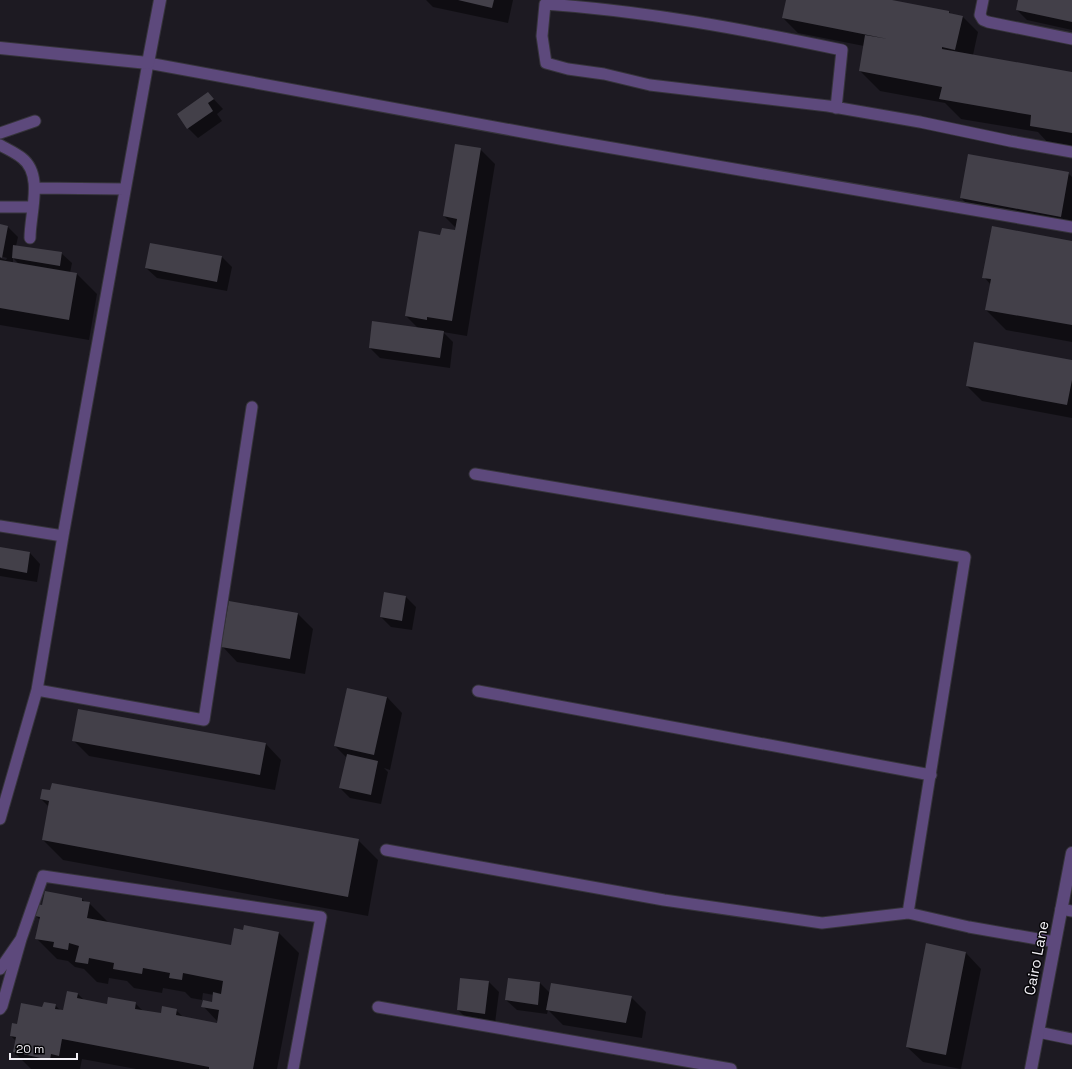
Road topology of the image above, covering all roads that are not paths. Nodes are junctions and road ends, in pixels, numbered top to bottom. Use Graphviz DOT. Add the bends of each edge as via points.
graph roads {
  1 [pos="160,0"];
  2 [pos="983,0"];
  3 [pos="1072,39"];
  4 [pos="0,48"];
  5 [pos="148,63"];
  6 [pos="836,108"];
  7 [pos="35,121"];
  8 [pos="0,133"];
  9 [pos="0,145"];
  10 [pos="1072,152"];
  11 [pos="35,188"];
  12 [pos="126,190"];
  13 [pos="0,207"];
  14 [pos="32,207"];
  15 [pos="1072,227"];
  16 [pos="30,238"];
  17 [pos="252,407"];
  18 [pos="475,474"];
  19 [pos="0,526"];
  20 [pos="63,536"];
  21 [pos="37,690"];
  22 [pos="478,691"];
  23 [pos="931,775"];
  24 [pos="0,819"];
  25 [pos="386,850"];
  26 [pos="1072,853"];
  27 [pos="1067,910"];
  28 [pos="908,913"];
  29 [pos="21,939"];
  30 [pos="1055,942"];
  31 [pos="0,969"];
  32 [pos="378,1007"];
  33 [pos="0,1009"];
  34 [pos="1038,1032"];
  35 [pos="1072,1039"];
  36 [pos="293,1069"];
  37 [pos="731,1069"];
  38 [pos="1031,1069"];
  1 -- 5 [label="street"];
  2 -- 3 [label="lane" via="980,15 983,20"];
  4 -- 5 [label="street"];
  5 -- 12 [label="lane"];
  5 -- 15 [label="lane" via="560,139"];
  6 -- 6 [label="lane" via="650,85 546,63 542,36 545,4 616,10 695,21 842,50"];
  6 -- 10 [label="lane"];
  7 -- 8 [label="lane"];
  9 -- 11 [label="lane" via="22,158 33,173"];
  11 -- 12 [label="lane"];
  11 -- 14 [label="lane"];
  12 -- 20 [label="lane"];
  13 -- 14 [label="lane"];
  14 -- 16 [label="lane"];
  17 -- 21 [label="lane" via="204,720"];
  18 -- 23 [label="lane" via="966,557"];
  19 -- 20 [label="lane"];
  20 -- 21 [label="lane"];
  21 -- 24 [label="lane"];
  22 -- 23 [label="lane"];
  23 -- 28 [label="lane"];
  25 -- 28 [label="lane" via="664,900 822,922"];
  26 -- 27 [label="street, Cairo Lane"];
  27 -- 30 [label="street, Cairo Lane"];
  28 -- 30 [label="lane"];
  29 -- 31 [label="lane"];
  29 -- 33 [label="lane"];
  29 -- 36 [label="lane" via="43,876 321,917"];
  30 -- 34 [label="street, Cairo Lane"];
  32 -- 37 [label="lane"];
  34 -- 35 [label="lane"];
  34 -- 38 [label="street, Cairo Lane"];
}
